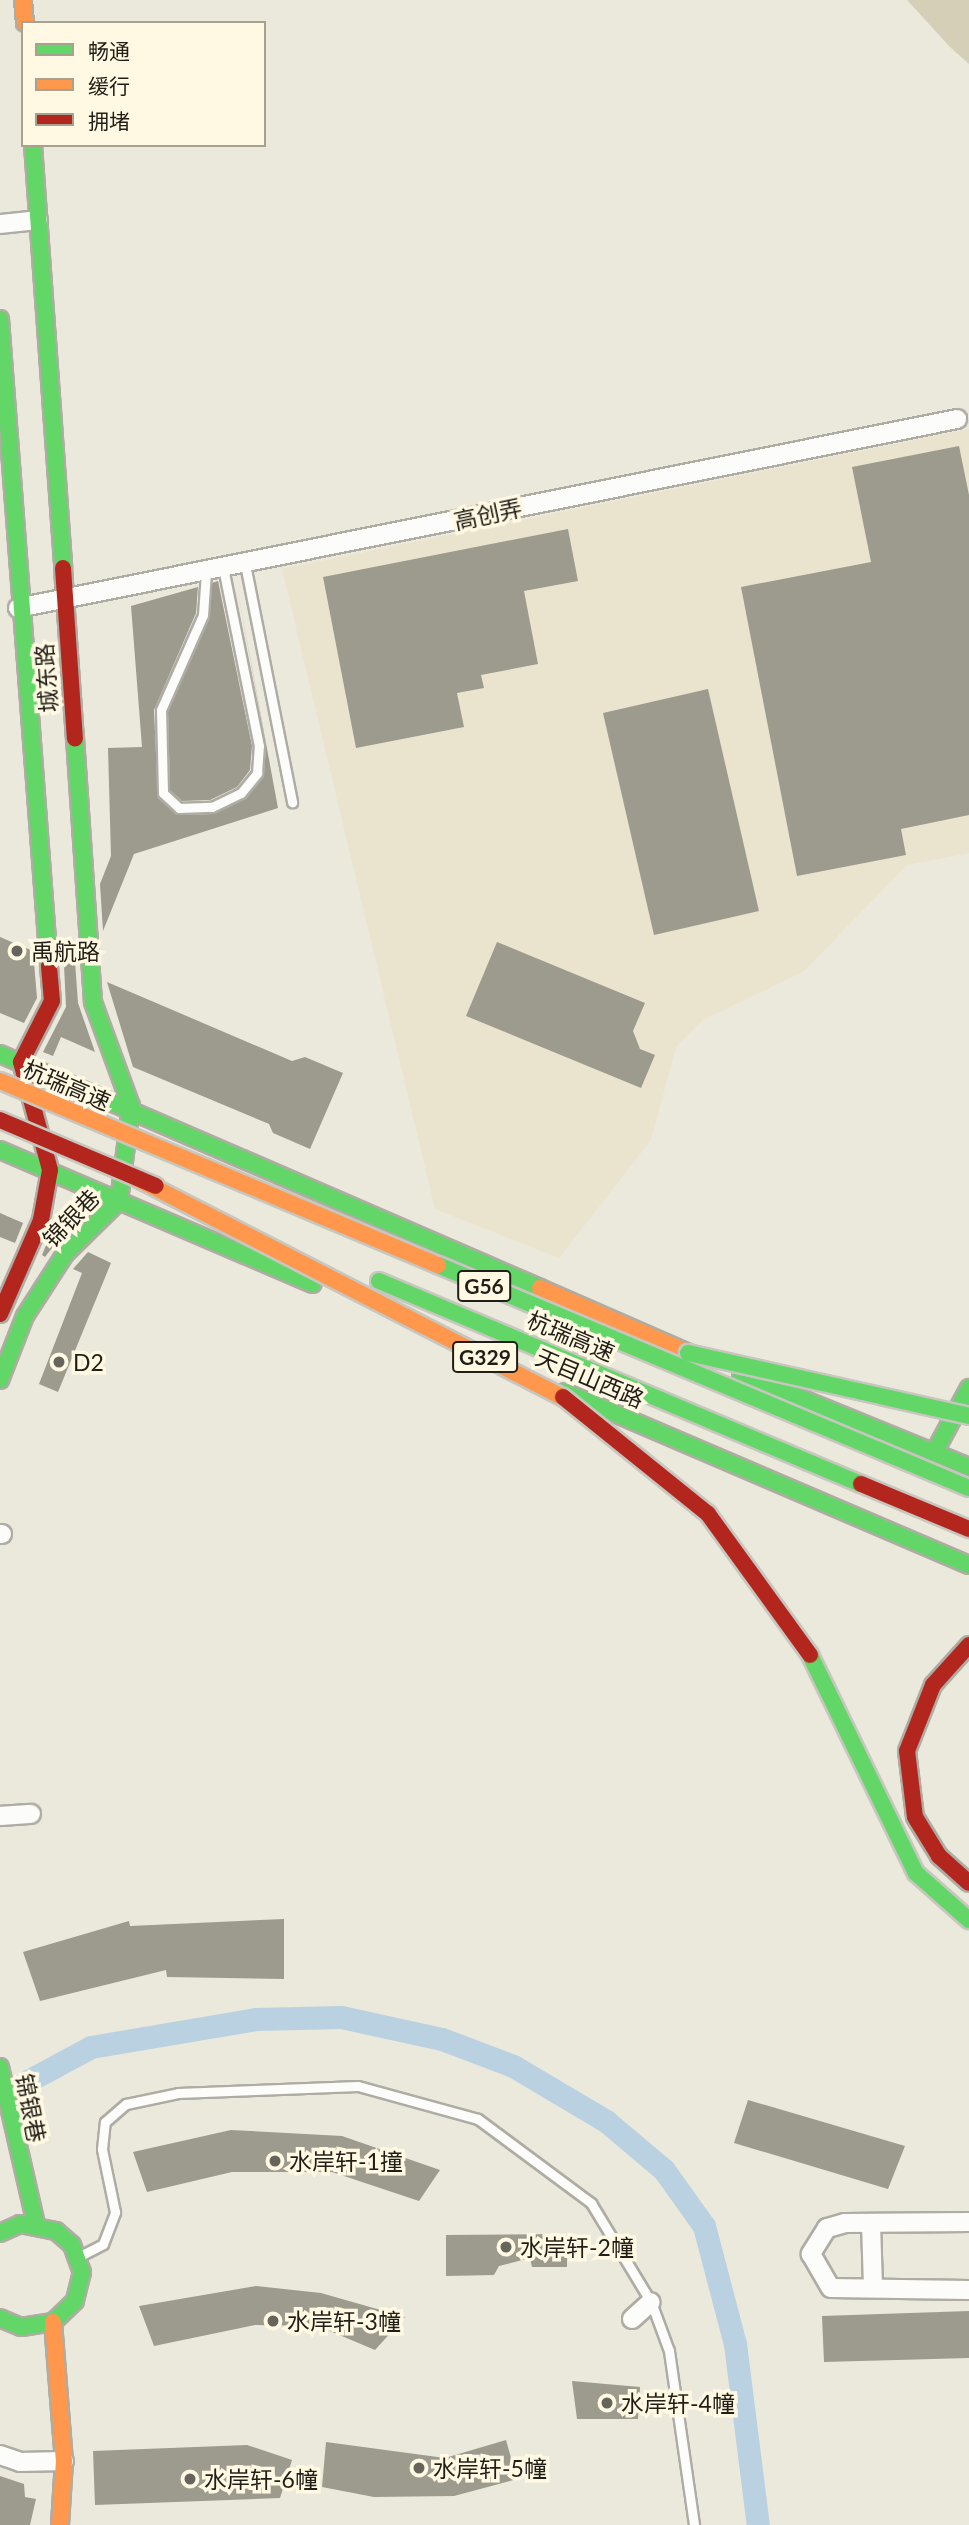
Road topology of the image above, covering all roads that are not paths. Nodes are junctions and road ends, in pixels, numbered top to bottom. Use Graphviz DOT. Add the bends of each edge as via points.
graph roads {
  1 [pos="23,0"];
  2 [pos="25,21"];
  3 [pos="33,147"];
  4 [pos="38,220"];
  5 [pos="0,224"];
  6 [pos="0,319"];
  7 [pos="957,419"];
  8 [pos="244,564"];
  9 [pos="215,570"];
  10 [pos="63,598"];
  11 [pos="18,608"];
  12 [pos="292,802"];
  13 [pos="0,1054"];
  14 [pos="21,1062"];
  15 [pos="0,1081"];
  16 [pos="131,1106"];
  17 [pos="0,1120"];
  18 [pos="0,1150"];
  19 [pos="50,1170"];
  20 [pos="136,1178"];
  21 [pos="120,1201"];
  22 [pos="0,1314"];
  23 [pos="569,1321"];
  24 [pos="0,1380"];
  25 [pos="969,1388"];
  26 [pos="969,1416"];
  27 [pos="934,1453"];
  28 [pos="969,1467"];
  29 [pos="969,1489"];
  30 [pos="969,1529"];
  31 [pos="969,1565"];
  32 [pos="969,1645"];
  33 [pos="31,1814"];
  34 [pos="0,1816"];
  35 [pos="969,1883"];
  36 [pos="969,1920"];
  37 [pos="0,2067"];
  38 [pos="969,2222"];
  39 [pos="871,2223"];
  40 [pos="36,2224"];
  41 [pos="2,2226"];
  42 [pos="78,2257"];
  43 [pos="873,2288"];
  44 [pos="969,2290"];
  45 [pos="651,2302"];
  46 [pos="0,2318"];
  47 [pos="632,2319"];
  48 [pos="53,2322"];
  49 [pos="0,2455"];
  50 [pos="64,2461"];
  51 [pos="60,2525"];
  52 [pos="694,2525"];
  1 -- 2 [label="main road"];
  3 -- 4 [label="main road, 城东路"];
  4 -- 5 [label="street"];
  4 -- 10 [label="main road, 城东路"];
  6 -- 11 [label="main road, 城东路"];
  7 -- 8 [label="street, 高创弄"];
  8 -- 9 [label="street, 高创弄"];
  8 -- 12 [label="lane"];
  9 -- 9 [label="lane" via="203,615 161,710 163,793 179,808 212,807 241,793 257,773 259,746"];
  9 -- 10 [label="street, 高创弄"];
  10 -- 11 [label="street, 高创弄"];
  10 -- 16 [label="main road, 城东路" via="93,1002"];
  11 -- 14 [label="main road, 城东路" via="52,1000"];
  13 -- 14 [label="main road"];
  14 -- 16 [label="main road"];
  14 -- 19 [label="main road"];
  15 -- 23 [label="main road, 杭瑞高速 / G56, bridge"];
  16 -- 21 [label="main road, 城东路"];
  16 -- 27 [label="main road" via="677,1348"];
  17 -- 20 [label="main road, 杭瑞高速 / G56, bridge"];
  18 -- 19 [label="main road, 天目山西路 / G329"];
  19 -- 21 [label="main road, 天目山西路 / G329"];
  19 -- 22 [label="main road, 锦银巷" via="41,1220"];
  20 -- 30 [label="main road, 杭瑞高速 / G56, bridge"];
  20 -- 36 [label="main road, bridge" via="564,1397 708,1514 799,1632 916,1873"];
  21 -- 24 [label="main road, 锦银巷" via="65,1254 25,1316"];
  21 -- 31 [label="main road, 天目山西路 / G329"];
  23 -- 26 [label="main road, bridge" via="832,1390"];
  23 -- 29 [label="main road, 杭瑞高速 / G56, bridge"];
  25 -- 27 [label="main road"];
  27 -- 28 [label="main road"];
  32 -- 35 [label="main road" via="933,1685 907,1751 915,1816 939,1856"];
  33 -- 34 [label="street"];
  37 -- 40 [label="main road, 锦银巷"];
  38 -- 39 [label="street"];
  39 -- 43 [label="street"];
  39 -- 43 [label="street" via="827,2228 811,2254 831,2288"];
  40 -- 41 [label="main road"];
  40 -- 42 [label="main road" via="64,2236"];
  42 -- 45 [label="lane" via="103,2244 115,2212 102,2149 105,2122 126,2104 178,2093 358,2086 478,2119 591,2203"];
  42 -- 48 [label="main road" via="75,2301"];
  43 -- 44 [label="street"];
  45 -- 47 [label="street"];
  45 -- 52 [label="lane" via="669,2351"];
  46 -- 48 [label="main road" via="21,2327"];
  48 -- 50 [label="main road"];
  49 -- 50 [label="street" via="20,2462"];
  50 -- 51 [label="main road"];
}
